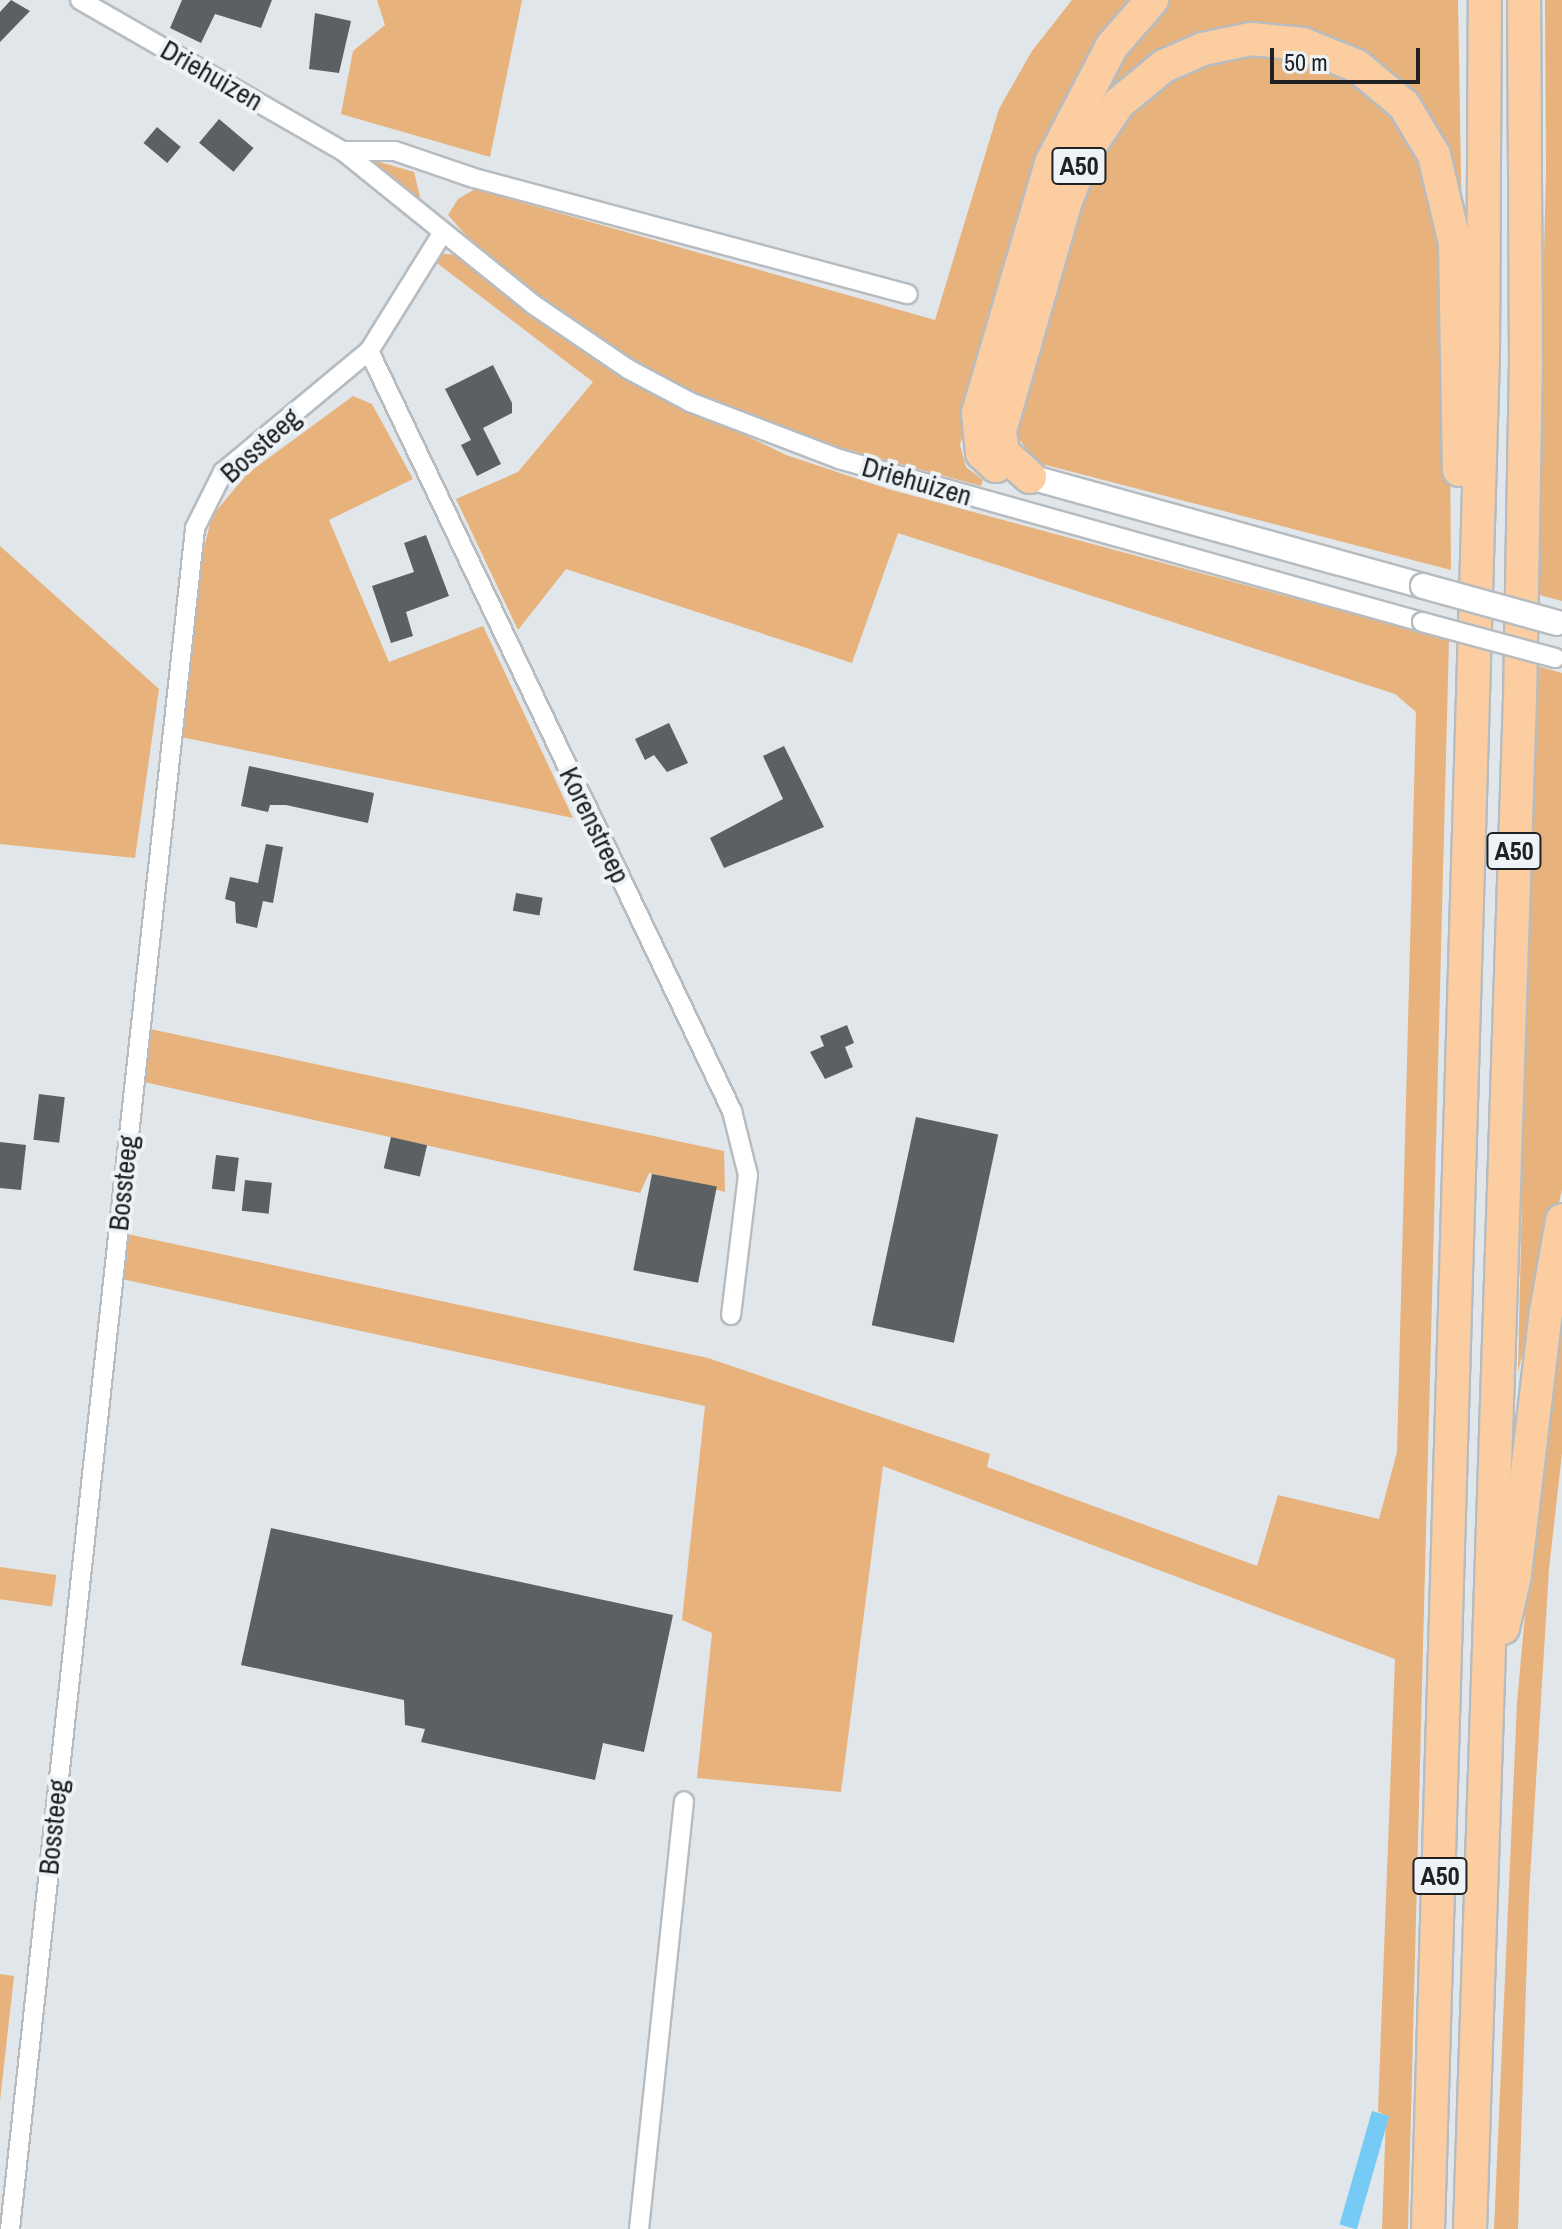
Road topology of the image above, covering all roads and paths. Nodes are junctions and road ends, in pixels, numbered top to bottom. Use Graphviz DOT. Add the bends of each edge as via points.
graph roads {
  1 [pos="80,0"];
  2 [pos="1152,0"];
  3 [pos="1485,0"];
  4 [pos="1524,0"];
  5 [pos="343,151"];
  6 [pos="443,232"];
  7 [pos="908,294"];
  8 [pos="369,351"];
  9 [pos="1030,477"];
  10 [pos="1559,624"];
  11 [pos="1559,659"];
  12 [pos="1473,671"];
  13 [pos="1562,1220"];
  14 [pos="731,1315"];
  15 [pos="1487,1701"];
  16 [pos="684,1801"];
  17 [pos="10,2229"];
  18 [pos="639,2229"];
  19 [pos="1428,2229"];
  20 [pos="1470,2229"];
  1 -- 5 [label="street, Driehuizen"];
  2 -- 9 [label="highway, A50" via="1105,56 1051,163 978,413 986,459"];
  3 -- 12 [label="highway, A50"];
  4 -- 15 [label="highway, A50" via="1526,367 1520,685"];
  5 -- 6 [label="street, Driehuizen"];
  5 -- 7 [label="street, Driehuizen" via="395,151 474,178"];
  6 -- 8 [label="street, Bossteeg"];
  6 -- 11 [label="street, Driehuizen, bridge" via="616,362 746,426 839,459"];
  8 -- 14 [label="street, Korenstreep" via="732,1111 748,1175"];
  8 -- 17 [label="street, Bossteeg" via="223,472 195,528"];
  9 -- 10 [label="main road, bridge"];
  9 -- 12 [label="highway, A50" via="1003,453 1001,422 1065,204 1098,130 1148,77 1203,49 1273,40 1330,53 1375,78 1404,105 1434,155 1450,208 1457,281 1459,535"];
  12 -- 19 [label="highway, A50"];
  13 -- 15 [label="highway, A50" via="1515,1575"];
  15 -- 20 [label="highway, A50"];
  16 -- 18 [label="street"];
}
